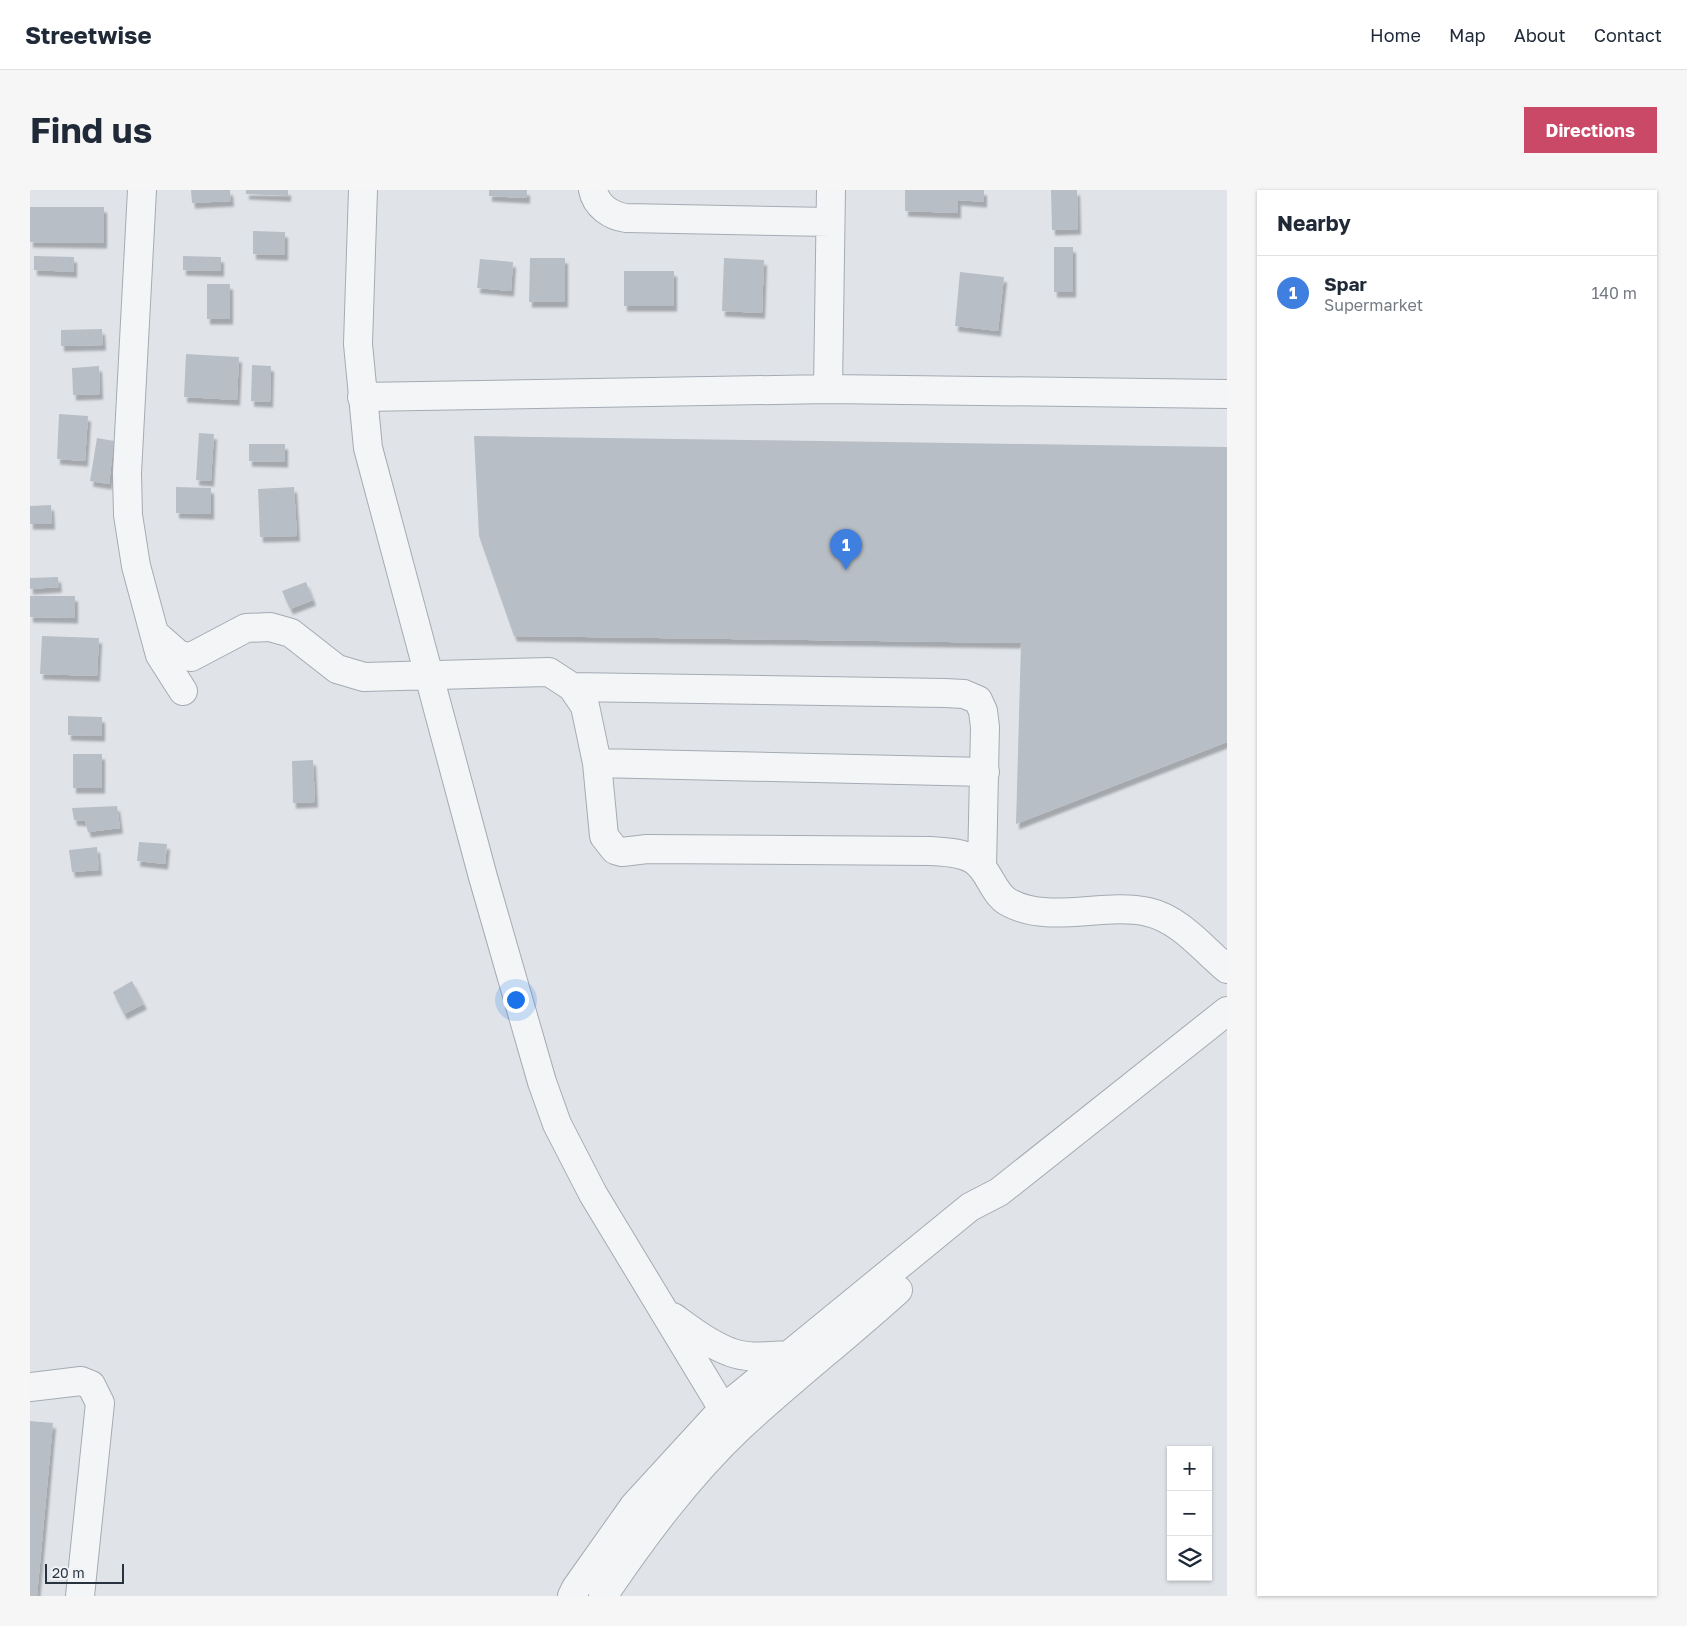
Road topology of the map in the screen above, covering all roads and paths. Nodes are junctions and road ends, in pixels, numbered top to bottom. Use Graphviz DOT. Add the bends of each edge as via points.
graph roads {
  1 [pos="142,190"];
  2 [pos="363,190"];
  3 [pos="593,190"];
  4 [pos="831,190"];
  5 [pos="830,222"];
  6 [pos="828,389"];
  7 [pos="1227,394"];
  8 [pos="362,397"];
  9 [pos="154,633"];
  10 [pos="431,676"];
  11 [pos="572,687"];
  12 [pos="184,691"];
  13 [pos="597,763"];
  14 [pos="985,772"];
  15 [pos="982,867"];
  16 [pos="1227,969"];
  17 [pos="1227,1012"];
  18 [pos="999,1192"];
  19 [pos="662,1308"];
  20 [pos="788,1355"];
  21 [pos="30,1387"];
  22 [pos="731,1419"];
  23 [pos="80,1596"];
  24 [pos="572,1596"];
  25 [pos="604,1596"];
  1 -- 9 [label="street" via="127,473 128,515 136,566"];
  2 -- 8 [label="street" via="358,344"];
  3 -- 5 [label="street" via="603,207 617,217"];
  4 -- 5 [label="street"];
  5 -- 6 [label="street"];
  6 -- 7 [label="street"];
  6 -- 8 [label="street"];
  8 -- 10 [label="street" via="368,448"];
  9 -- 10 [label="street" via="179,655 191,657 246,628 270,626 291,633 336,669 364,677"];
  9 -- 12 [label="street" via="160,655"];
  10 -- 11 [label="street" via="549,672"];
  10 -- 19 [label="street" via="486,886 557,1124 609,1223"];
  11 -- 13 [label="street" via="585,706"];
  11 -- 14 [label="street" via="964,694 978,700 983,711"];
  13 -- 14 [label="street"];
  13 -- 15 [label="street" via="604,836 615,850 622,852 647,849 931,850 972,859"];
  14 -- 15 [label="street"];
  15 -- 16 [label="street" via="1008,902 1042,913 1093,910 1148,912 1179,926"];
  17 -- 18 [label="street"];
  18 -- 20 [label="street" via="970,1206"];
  18 -- 22 [label="street" via="979,1217 850,1334"];
  19 -- 20 [label="street" via="702,1338 731,1353"];
  19 -- 22 [label="street"];
  20 -- 22 [label="street"];
  21 -- 23 [label="street" via="81,1381 91,1385 100,1403"];
  22 -- 24 [label="street" via="634,1506"];
  22 -- 25 [label="street"];
}
